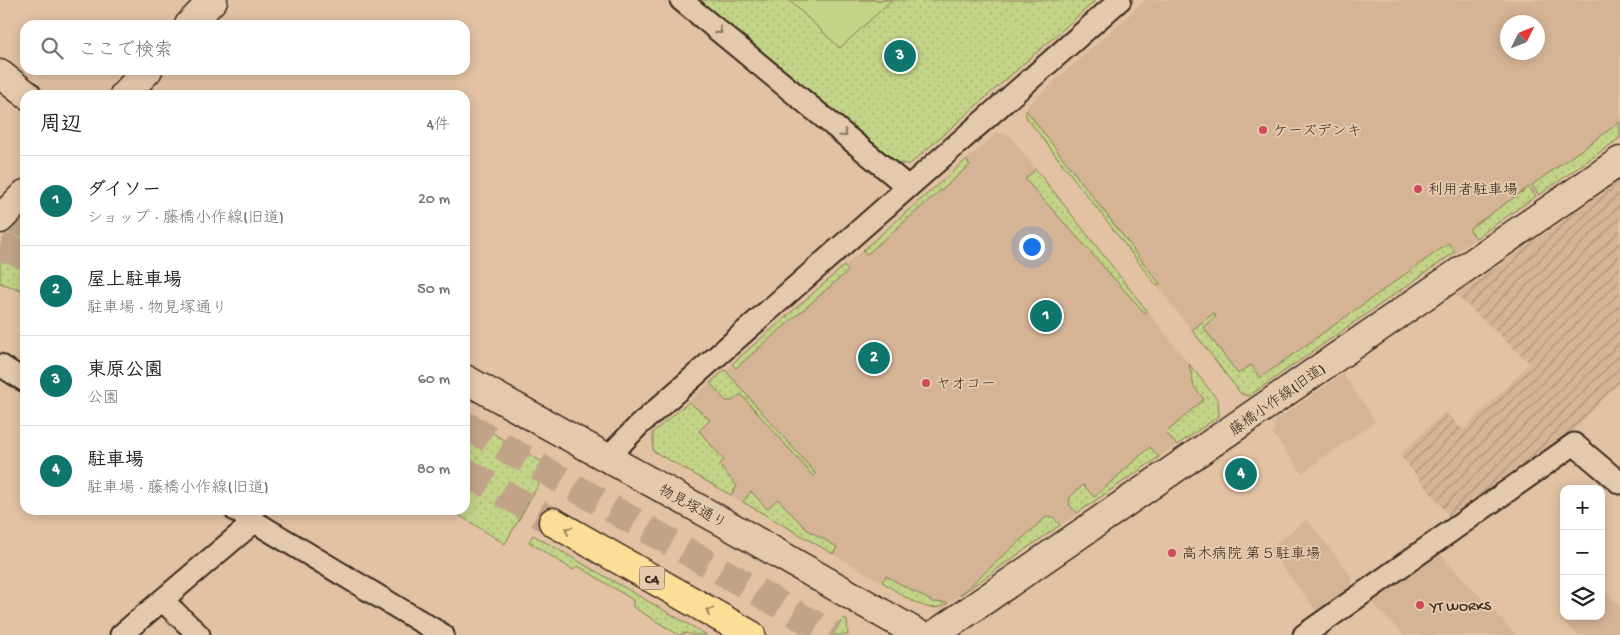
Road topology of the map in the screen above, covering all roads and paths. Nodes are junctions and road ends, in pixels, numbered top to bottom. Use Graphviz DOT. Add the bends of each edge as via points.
graph roads {
  1 [pos="213,0"];
  2 [pos="681,0"];
  3 [pos="1120,0"];
  4 [pos="194,20"];
  5 [pos="0,74"];
  6 [pos="143,75"];
  7 [pos="21,90"];
  8 [pos="129,90"];
  9 [pos="1620,161"];
  10 [pos="908,187"];
  11 [pos="20,199"];
  12 [pos="0,219"];
  13 [pos="0,365"];
  14 [pos="20,378"];
  15 [pos="470,382"];
  16 [pos="607,458"];
  17 [pos="1620,483"];
  18 [pos="243,515"];
  19 [pos="254,522"];
  20 [pos="553,522"];
  21 [pos="162,600"];
  22 [pos="121,635"];
  23 [pos="199,635"];
  24 [pos="443,635"];
  25 [pos="751,635"];
  26 [pos="920,635"];
  27 [pos="934,635"];
  28 [pos="1304,635"];
  1 -- 4 [label="street"];
  2 -- 10 [label="street, one-way"];
  3 -- 10 [label="street"];
  5 -- 7 [label="street"];
  6 -- 8 [label="street"];
  9 -- 27 [label="street, 藤橋小作線(旧道)"];
  10 -- 16 [label="street" via="639,425"];
  11 -- 12 [label="street"];
  13 -- 14 [label="street"];
  15 -- 16 [label="street, 物見塚通り"];
  16 -- 26 [label="street, 物見塚通り"];
  17 -- 28 [label="street" via="1574,444"];
  18 -- 19 [label="street"];
  19 -- 21 [label="street"];
  19 -- 24 [label="street"];
  25 -- 20 [label="highway, C4, one-way"];
  21 -- 22 [label="street"];
  21 -- 23 [label="street"];
}
